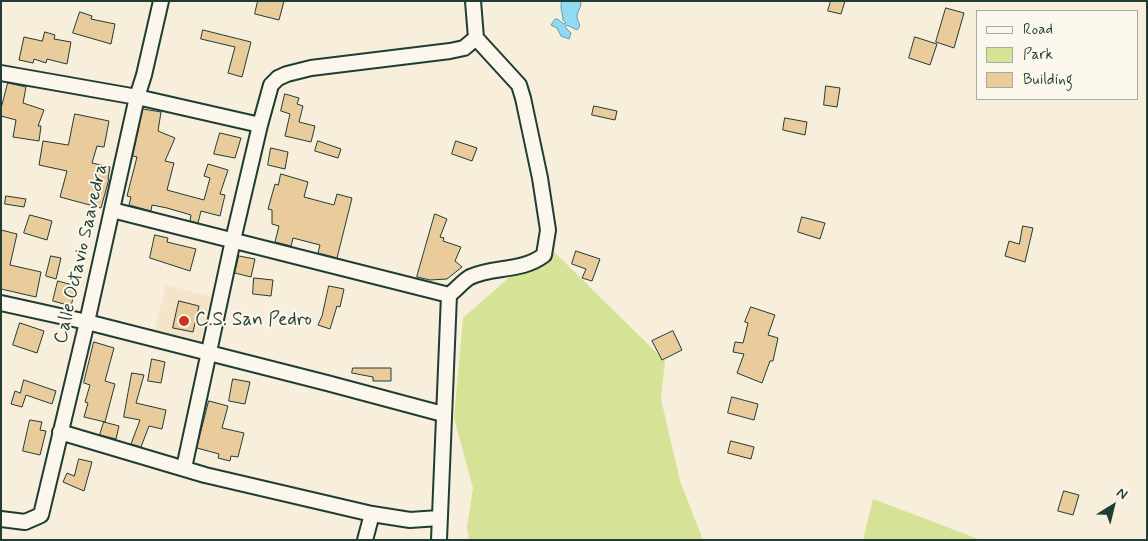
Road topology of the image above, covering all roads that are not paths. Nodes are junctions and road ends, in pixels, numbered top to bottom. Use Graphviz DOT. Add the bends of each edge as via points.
graph roads {
  1 [pos="161,1"];
  2 [pos="473,1"];
  3 [pos="476,38"];
  4 [pos="1,73"];
  5 [pos="136,97"];
  6 [pos="260,125"];
  7 [pos="112,210"];
  8 [pos="233,240"];
  9 [pos="449,295"];
  10 [pos="1,303"];
  11 [pos="87,322"];
  12 [pos="209,354"];
  13 [pos="443,414"];
  14 [pos="60,432"];
  15 [pos="184,468"];
  16 [pos="372,514"];
  17 [pos="439,518"];
  18 [pos="1,520"];
  19 [pos="365,540"];
  20 [pos="440,540"];
  1 -- 5 [label="street, Calle Octavio Saavedra"];
  2 -- 3 [label="street"];
  3 -- 6 [label="street" via="464,48 450,51 311,68 287,74 271,85"];
  3 -- 9 [label="street" via="519,85 548,230 544,255 535,262 468,278"];
  4 -- 5 [label="street"];
  5 -- 6 [label="street"];
  5 -- 7 [label="street, Calle Octavio Saavedra"];
  6 -- 8 [label="street"];
  7 -- 8 [label="street"];
  7 -- 11 [label="street, Calle Octavio Saavedra"];
  8 -- 9 [label="street"];
  8 -- 12 [label="street"];
  9 -- 13 [label="street"];
  10 -- 11 [label="street"];
  11 -- 12 [label="street"];
  11 -- 14 [label="street, Calle Octavio Saavedra"];
  12 -- 13 [label="street"];
  12 -- 15 [label="street"];
  13 -- 17 [label="street" via="443,484"];
  14 -- 15 [label="street"];
  14 -- 18 [label="street, Calle Octavio Saavedra" via="41,515 25,522"];
  15 -- 16 [label="street"];
  16 -- 17 [label="street" via="410,520"];
  16 -- 19 [label="street"];
  17 -- 20 [label="street"];
}
